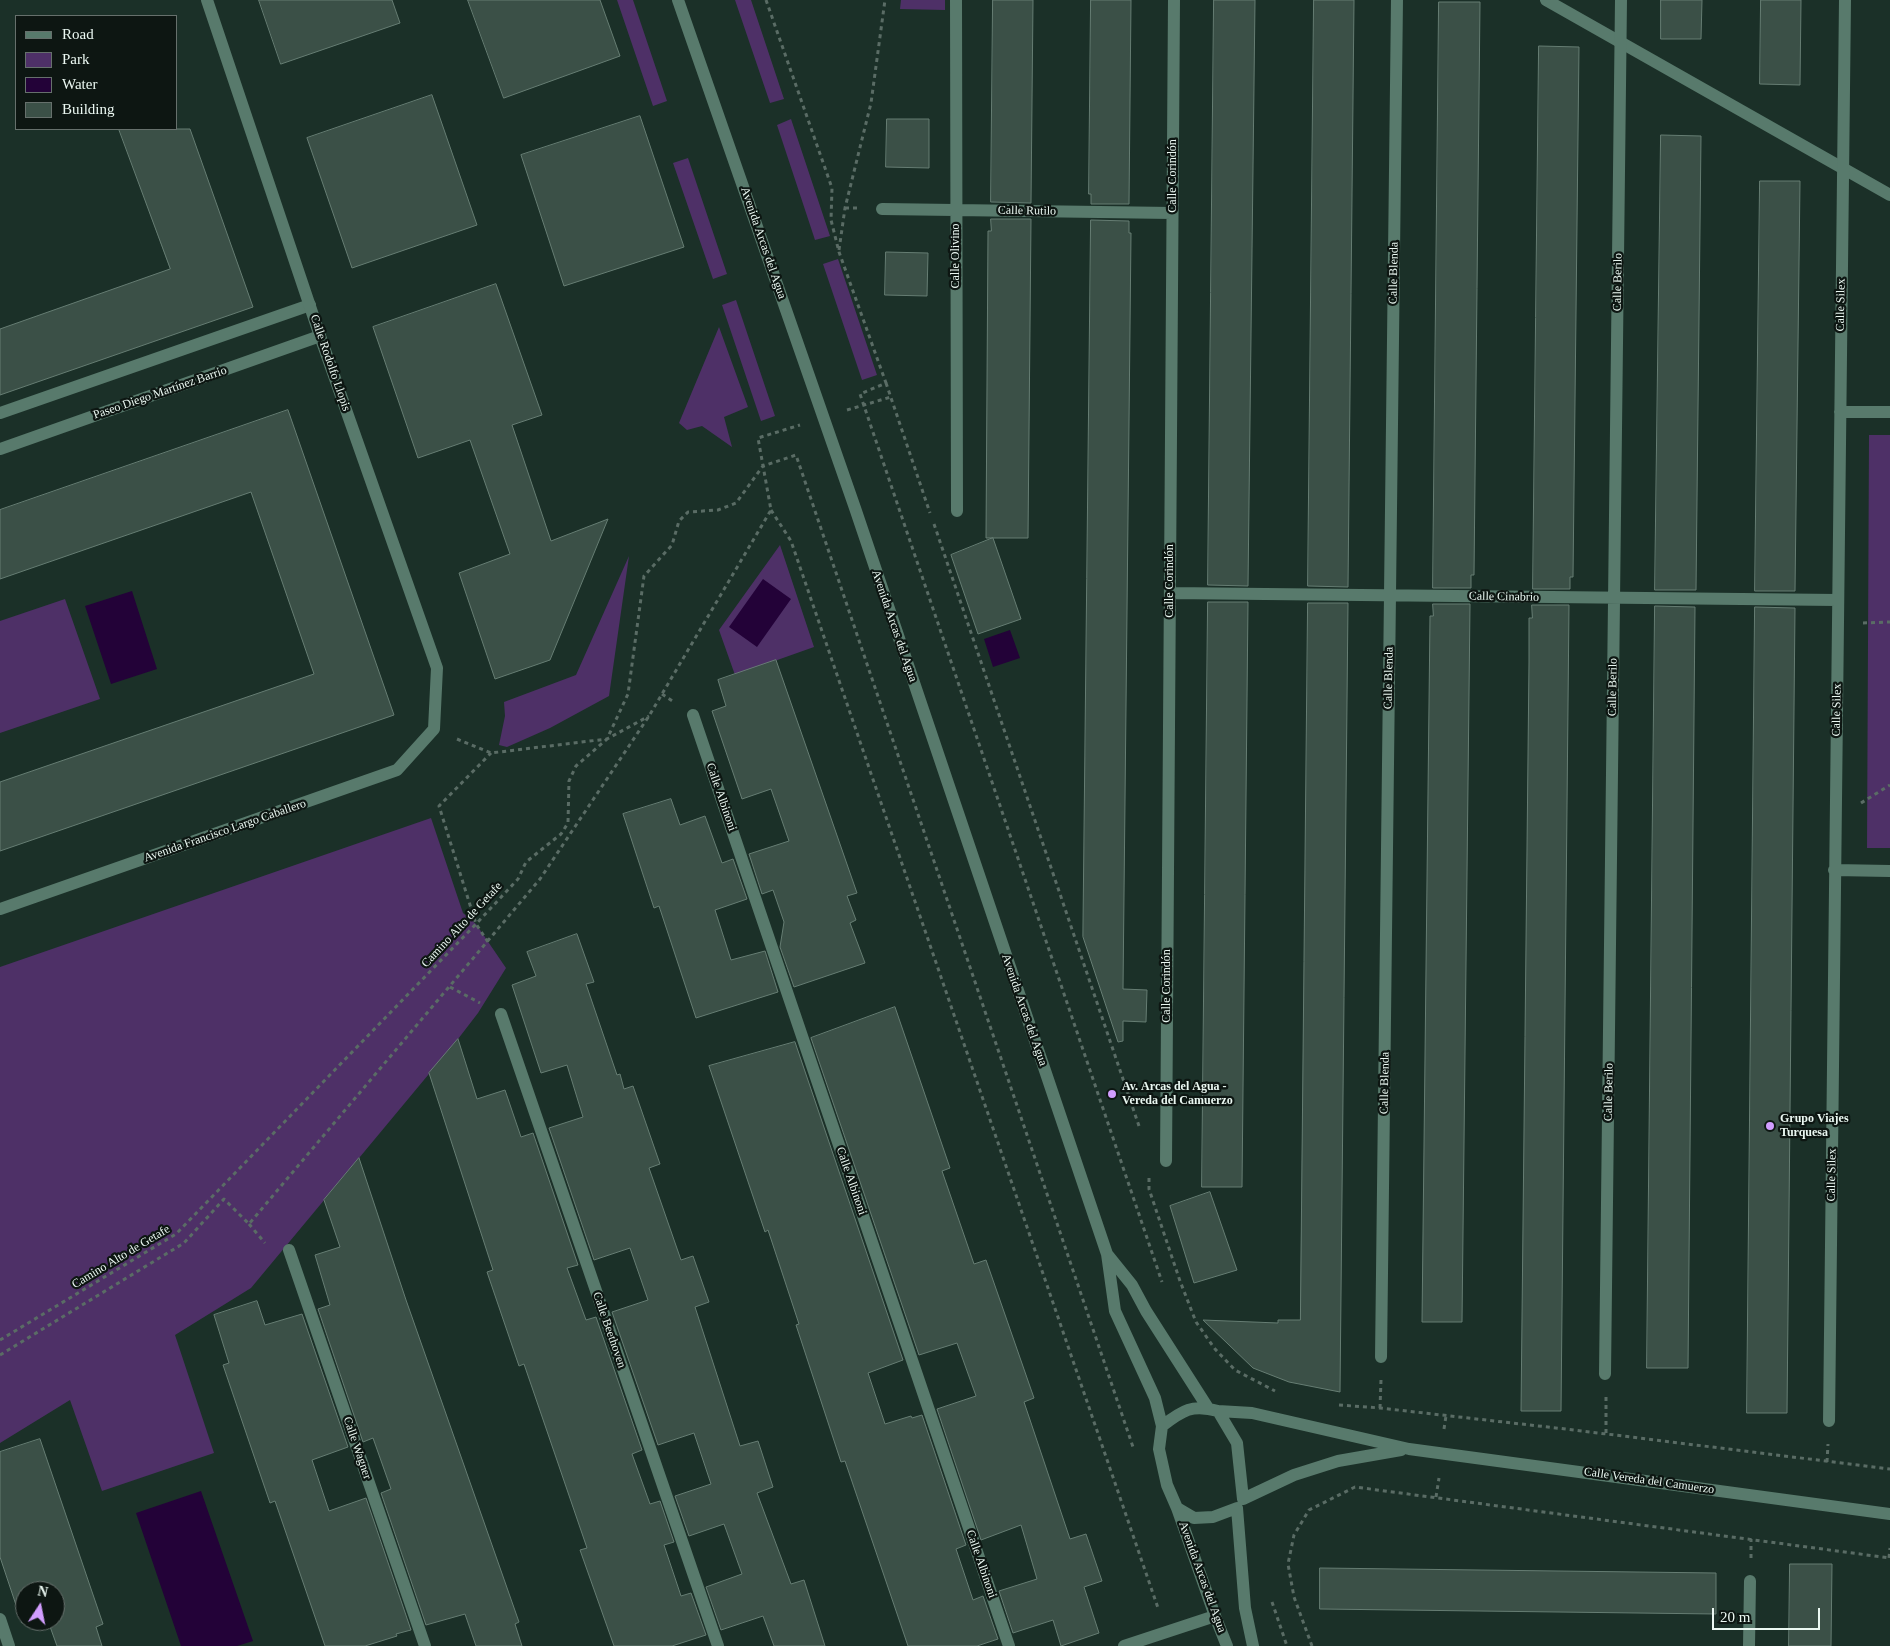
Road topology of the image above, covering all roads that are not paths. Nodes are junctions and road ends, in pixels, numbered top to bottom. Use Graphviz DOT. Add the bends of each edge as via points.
graph roads {
  1 [pos="207,0"];
  2 [pos="678,0"];
  3 [pos="956,0"];
  4 [pos="1174,0"];
  5 [pos="1397,0"];
  6 [pos="1546,0"];
  7 [pos="1621,0"];
  8 [pos="1845,0"];
  9 [pos="1620,42"];
  10 [pos="1843,168"];
  11 [pos="1890,195"];
  12 [pos="882,209"];
  13 [pos="956,209"];
  14 [pos="1172,213"];
  15 [pos="310,305"];
  16 [pos="320,336"];
  17 [pos="1840,412"];
  18 [pos="1890,412"];
  19 [pos="0,413"];
  20 [pos="0,449"];
  21 [pos="957,511"];
  22 [pos="1170,593"];
  23 [pos="1390,595"];
  24 [pos="1614,598"];
  25 [pos="1838,600"];
  26 [pos="693,715"];
  27 [pos="434,729"];
  28 [pos="1834,870"];
  29 [pos="1890,871"];
  30 [pos="0,910"];
  31 [pos="501,1014"];
  32 [pos="1166,1161"];
  33 [pos="289,1250"];
  34 [pos="1106,1254"];
  35 [pos="1381,1357"];
  36 [pos="1606,1374"];
  37 [pos="1213,1410"];
  38 [pos="1829,1421"];
  39 [pos="1162,1426"];
  40 [pos="1408,1448"];
  41 [pos="1240,1503"];
  42 [pos="1177,1508"];
  43 [pos="1890,1514"];
  44 [pos="1750,1581"];
  45 [pos="1215,1616"];
  46 [pos="0,1619"];
  47 [pos="9,1646"];
  48 [pos="426,1646"];
  49 [pos="718,1646"];
  50 [pos="1009,1646"];
  51 [pos="1124,1646"];
  52 [pos="1228,1646"];
  53 [pos="1254,1646"];
  54 [pos="1749,1646"];
  1 -- 15 [label="street, Calle Rodolfo Llopis"];
  2 -- 34 [label="street, Avenida Arcas del Agua"];
  3 -- 13 [label="street, Calle Olivino"];
  4 -- 14 [label="street, Calle Corindón"];
  5 -- 23 [label="street, Calle Blenda"];
  6 -- 9 [label="street"];
  7 -- 9 [label="street, Calle Berilo"];
  8 -- 10 [label="street, Calle Silex"];
  9 -- 10 [label="street"];
  9 -- 24 [label="street, Calle Berilo"];
  10 -- 11 [label="street"];
  10 -- 17 [label="street, Calle Silex"];
  12 -- 13 [label="street, Calle Rutilo"];
  13 -- 14 [label="street, Calle Rutilo"];
  13 -- 21 [label="street, Calle Olivino"];
  14 -- 22 [label="street, Calle Corindón"];
  15 -- 16 [label="street, Calle Rodolfo Llopis"];
  15 -- 19 [label="street"];
  16 -- 20 [label="street, Paseo Diego Martínez Barrio"];
  16 -- 27 [label="street, Calle Rodolfo Llopis" via="437,668"];
  17 -- 18 [label="street"];
  17 -- 25 [label="street, Calle Silex"];
  22 -- 23 [label="street, Calle Cinabrio"];
  22 -- 32 [label="street, Calle Corindón"];
  23 -- 24 [label="street, Calle Cinabrio"];
  23 -- 35 [label="street, Calle Blenda"];
  24 -- 25 [label="street, Calle Cinabrio"];
  24 -- 36 [label="street, Calle Berilo"];
  25 -- 28 [label="street, Calle Silex"];
  26 -- 50 [label="street, Calle Albinoni"];
  27 -- 30 [label="street, Avenida Francisco Largo Caballero" via="397,770"];
  28 -- 29 [label="street"];
  28 -- 38 [label="street, Calle Silex"];
  31 -- 49 [label="street, Calle Beethoven"];
  33 -- 48 [label="street, Calle Wagner"];
  34 -- 37 [label="street, Avenida Arcas del Agua" via="1132,1285"];
  34 -- 39 [label="street, Avenida Arcas del Agua" via="1115,1311 1155,1398"];
  37 -- 39 [label="street" via="1190,1408"];
  37 -- 40 [label="street, Calle Vereda del Camuerzo" via="1252,1413"];
  37 -- 41 [label="street" via="1237,1443"];
  39 -- 42 [label="street" via="1159,1449 1167,1485"];
  40 -- 41 [label="street, Calle Vereda del Camuerzo" via="1338,1461 1294,1475"];
  40 -- 43 [label="street, Calle Vereda del Camuerzo"];
  41 -- 42 [label="street" via="1213,1517 1194,1518"];
  41 -- 53 [label="street" via="1245,1608"];
  42 -- 45 [label="street, Avenida Arcas del Agua"];
  44 -- 54 [label="street"];
  45 -- 51 [label="street"];
  45 -- 52 [label="street, Avenida Arcas del Agua"];
  46 -- 47 [label="street"];
}
